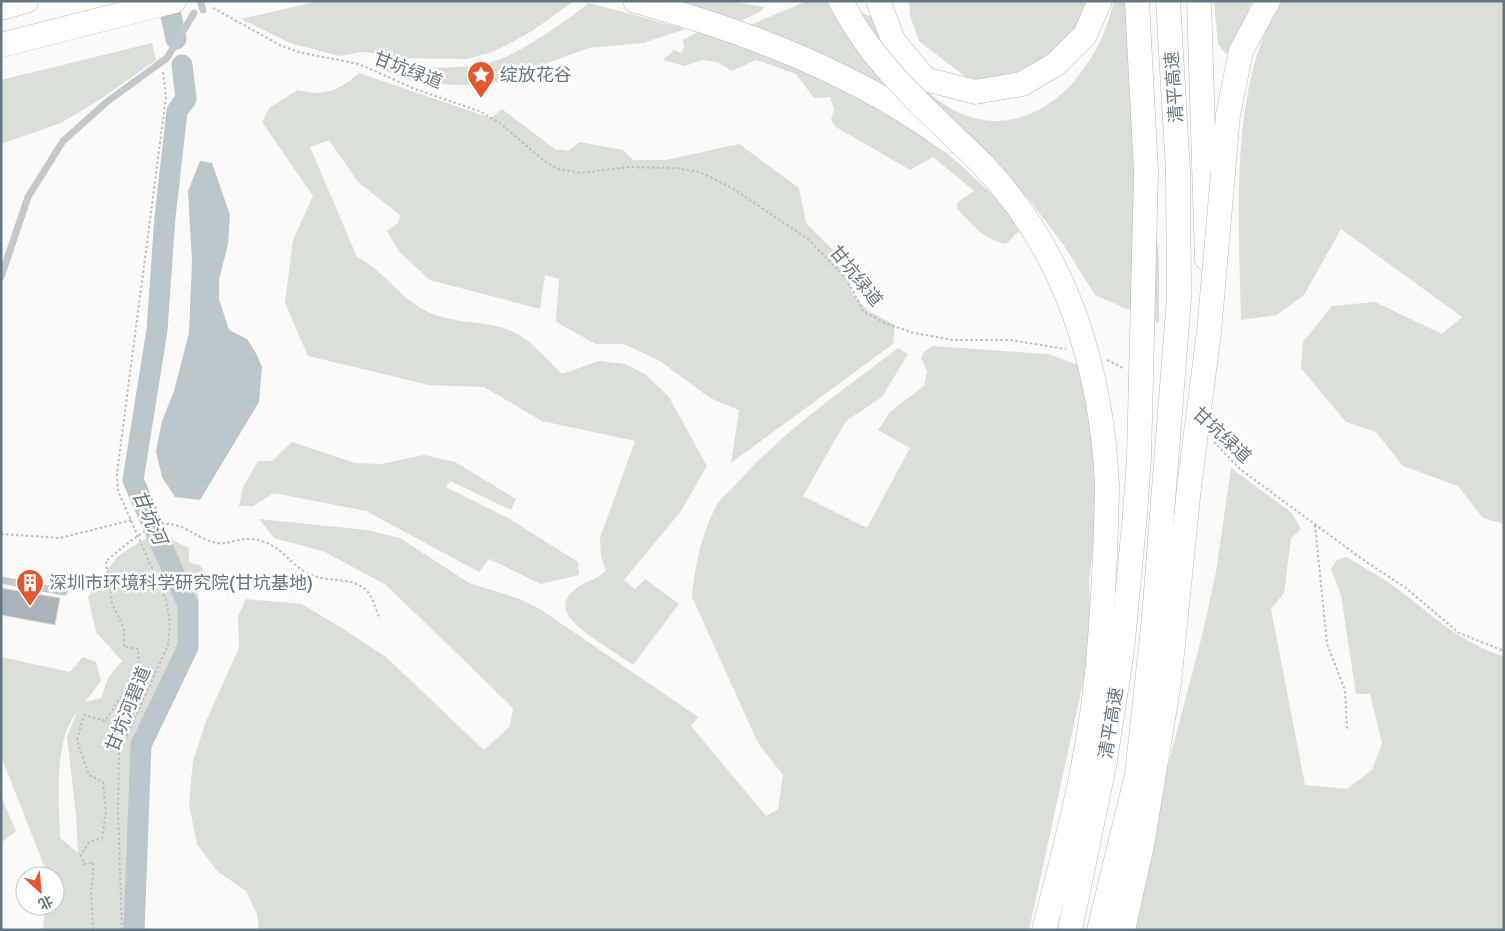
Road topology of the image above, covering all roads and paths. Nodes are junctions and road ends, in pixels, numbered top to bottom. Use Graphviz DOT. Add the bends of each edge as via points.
graph roads {
  1 [pos="26,1"];
  2 [pos="200,1"];
  3 [pos="635,1"];
  4 [pos="841,1"];
  5 [pos="878,1"];
  6 [pos="1100,1"];
  7 [pos="1137,1"];
  8 [pos="1168,1"];
  9 [pos="1199,1"];
  10 [pos="1268,1"];
  11 [pos="184,7"];
  12 [pos="1,8"];
  13 [pos="203,10"];
  14 [pos="1,44"];
  15 [pos="161,64"];
  16 [pos="985,167"];
  17 [pos="1214,173"];
  18 [pos="1,277"];
  19 [pos="1072,350"];
  20 [pos="1099,357"];
  21 [pos="1124,369"];
  22 [pos="1208,437"];
  23 [pos="132,520"];
  24 [pos="1315,525"];
  25 [pos="1,534"];
  26 [pos="139,535"];
  27 [pos="1,580"];
  28 [pos="64,592"];
  29 [pos="380,619"];
  30 [pos="1504,651"];
  31 [pos="1347,729"];
  32 [pos="92,930"];
  33 [pos="122,930"];
  34 [pos="1044,930"];
  35 [pos="1070,930"];
  36 [pos="1099,930"];
  37 [pos="1123,930"];
  1 -- 12 [label="highway"];
  2 -- 13 [label="lane"];
  3 -- 16 [label="highway, bridge" via="715,25 821,66 916,118"];
  4 -- 16 [label="highway, bridge" via="890,72"];
  5 -- 6 [label="highway" via="894,42 925,78 975,92 1022,84 1056,64 1085,35"];
  7 -- 35 [label="highway, 清平高速, bridge" via="1146,172 1135,514 1122,650 1106,761"];
  8 -- 36 [label="highway, 清平高速, bridge" via="1178,172 1179,298 1154,618 1137,775"];
  9 -- 17 [label="highway"];
  10 -- 17 [label="highway" via="1242,51"];
  11 -- 14 [label="highway"];
  11 -- 15 [label="lane" via="167,58"];
  13 -- 19 [label="path, 甘坑绿道" via="215,8 298,52 359,64 473,108 500,123 558,169 582,173 629,167 700,172 732,188 808,239 836,266 864,312 887,324 953,340 1010,340"];
  15 -- 18 [label="lane" via="108,101 63,141 28,197"];
  15 -- 23 [label="path, 甘坑河碧道" via="166,97 117,473 118,491"];
  16 -- 34 [label="highway, bridge" via="1034,229 1065,290 1082,334 1100,405 1106,445 1104,583 1092,708 1071,820"];
  17 -- 37 [label="highway, bridge" via="1209,332 1169,683 1142,845"];
  20 -- 21 [label="path"];
  22 -- 24 [label="path, 甘坑绿道" via="1240,469"];
  23 -- 25 [label="path" via="60,538"];
  23 -- 26 [label="path, 甘坑河碧道"];
  24 -- 30 [label="path, 甘坑绿道" via="1406,588 1459,633"];
  24 -- 31 [label="path" via="1327,644 1345,690"];
  26 -- 29 [label="path" via="165,524 182,527 218,543 248,538 273,544 312,576 348,580 366,590"];
  26 -- 32 [label="path" via="106,561 112,603 124,629 124,647 138,649 139,670 105,721 84,715 77,740 89,775 103,782 106,813 102,838 89,842 81,855 84,864 92,862"];
  26 -- 33 [label="path, 甘坑河碧道" via="166,600 170,622 168,645 119,753"];
  27 -- 28 [label="lane"];
}
